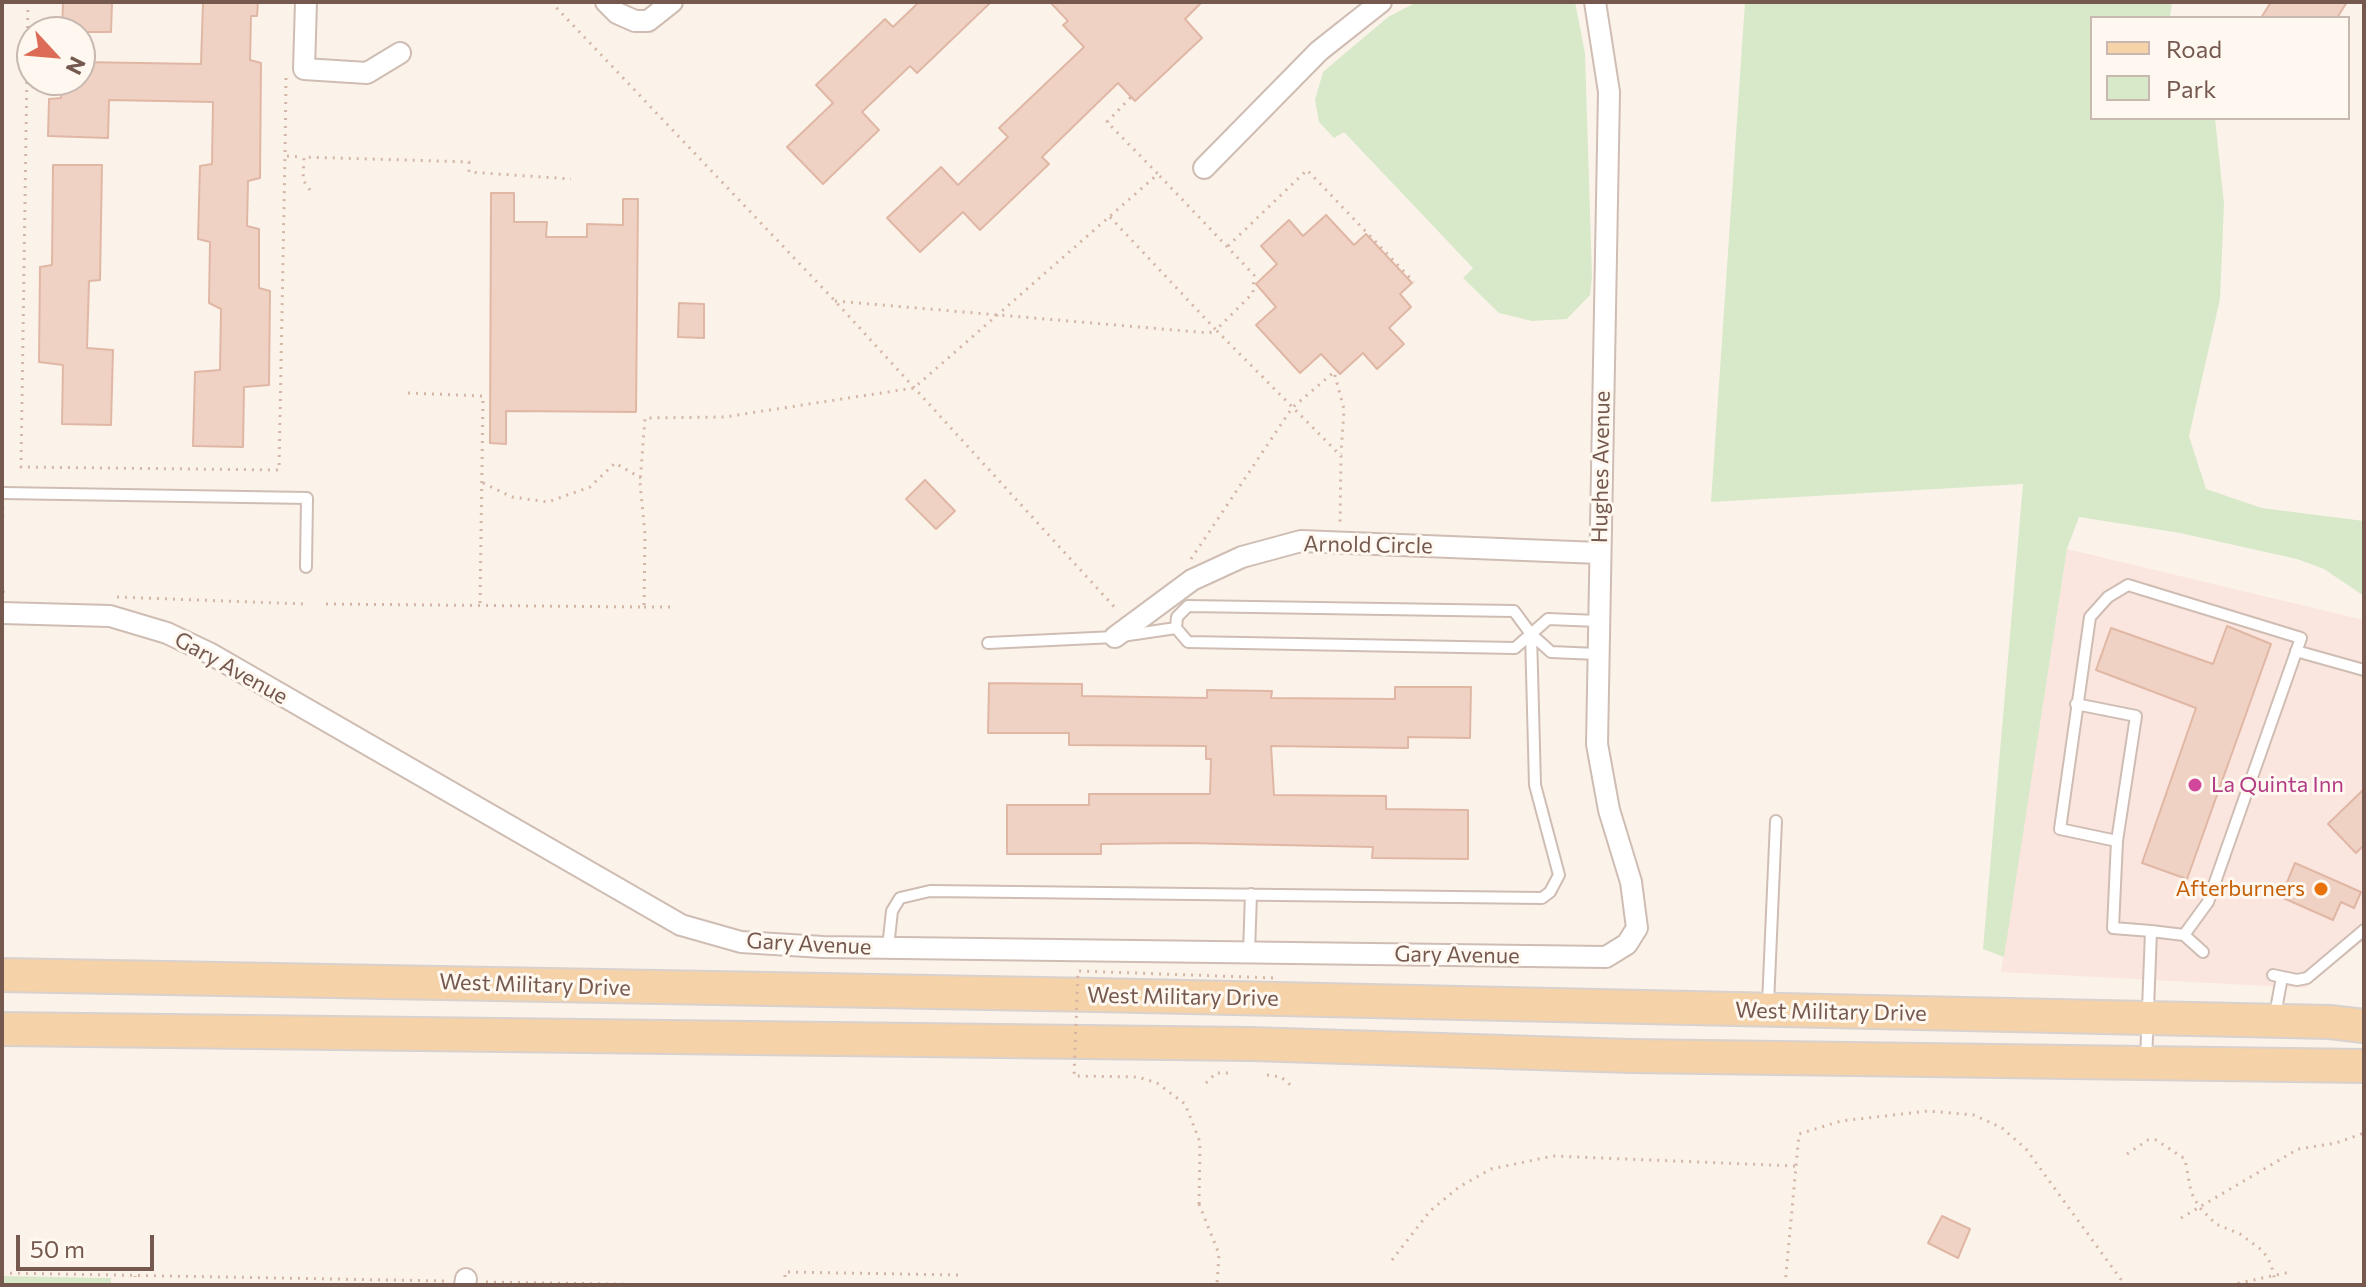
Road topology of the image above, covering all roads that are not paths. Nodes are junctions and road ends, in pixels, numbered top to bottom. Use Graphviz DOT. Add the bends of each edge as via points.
graph roads {
  1 [pos="306,2"];
  2 [pos="606,2"];
  3 [pos="672,2"];
  4 [pos="1381,2"];
  5 [pos="1595,2"];
  6 [pos="400,53"];
  7 [pos="1204,168"];
  8 [pos="3,493"];
  9 [pos="1599,553"];
  10 [pos="306,567"];
  11 [pos="1181,589"];
  12 [pos="3,606"];
  13 [pos="1198,606"];
  14 [pos="1598,621"];
  15 [pos="1176,628"];
  16 [pos="1531,634"];
  17 [pos="1115,637"];
  18 [pos="988,643"];
  19 [pos="2296,651"];
  20 [pos="1597,654"];
  21 [pos="2364,670"];
  22 [pos="2076,704"];
  23 [pos="1776,821"];
  24 [pos="2117,841"];
  25 [pos="1251,894"];
  26 [pos="1637,928"];
  27 [pos="2364,930"];
  28 [pos="2151,931"];
  29 [pos="2184,935"];
  30 [pos="888,947"];
  31 [pos="1249,952"];
  32 [pos="2203,952"];
  33 [pos="2,975"];
  34 [pos="1768,1010"];
  35 [pos="2364,1011"];
  36 [pos="2147,1018"];
  37 [pos="2274,1021"];
  38 [pos="2330,1022"];
  39 [pos="2364,1026"];
  40 [pos="2,1029"];
  41 [pos="2146,1063"];
  42 [pos="2362,1067"];
  1 -- 6 [label="street" via="304,69 367,73"];
  2 -- 3 [label="street" via="635,21 648,21"];
  4 -- 7 [label="street" via="1319,51"];
  5 -- 9 [label="street, Hughes Avenue" via="1609,92"];
  8 -- 10 [label="lane" via="307,498"];
  9 -- 11 [label="street, Arnold Circle" via="1301,541 1242,557"];
  9 -- 14 [label="street, Hughes Avenue"];
  11 -- 13 [label="lane"];
  11 -- 17 [label="street, Arnold Circle"];
  12 -- 30 [label="street, Gary Avenue" via="110,616 167,633 681,925 741,942"];
  13 -- 15 [label="lane" via="1188,606 1177,617"];
  13 -- 16 [label="lane" via="1504,609 1514,611"];
  14 -- 16 [label="lane" via="1548,619"];
  14 -- 20 [label="street, Hughes Avenue"];
  15 -- 16 [label="lane" via="1188,642 1499,648 1515,648"];
  15 -- 17 [label="lane"];
  16 -- 20 [label="lane" via="1551,652"];
  16 -- 25 [label="lane" via="1535,785 1559,875 1550,892 1542,898"];
  17 -- 18 [label="lane"];
  19 -- 21 [label="lane"];
  19 -- 22 [label="lane" via="2301,638 2128,585 2090,617"];
  19 -- 29 [label="lane" via="2208,902"];
  20 -- 26 [label="street, Hughes Avenue" via="1601,777 1631,882"];
  22 -- 24 [label="lane" via="2060,829"];
  22 -- 24 [label="lane" via="2136,716"];
  23 -- 34 [label="lane"];
  24 -- 28 [label="lane" via="2113,928"];
  25 -- 30 [label="lane" via="930,891 900,898 892,911"];
  25 -- 31 [label="lane"];
  26 -- 31 [label="street, Gary Avenue" via="1627,944 1606,957"];
  27 -- 37 [label="lane" via="2307,978 2277,976"];
  28 -- 29 [label="lane"];
  28 -- 36 [label="lane"];
  29 -- 32 [label="lane"];
  30 -- 31 [label="street, Gary Avenue"];
  33 -- 34 [label="main road, West Military Drive"];
  34 -- 36 [label="main road, West Military Drive"];
  35 -- 38 [label="main road"];
  36 -- 37 [label="main road, West Military Drive"];
  36 -- 41 [label="lane"];
  37 -- 38 [label="main road, West Military Drive"];
  38 -- 39 [label="main road, West Military Drive"];
  40 -- 41 [label="main road, West Military Drive" via="1250,1044"];
  41 -- 42 [label="main road, West Military Drive"];
}
